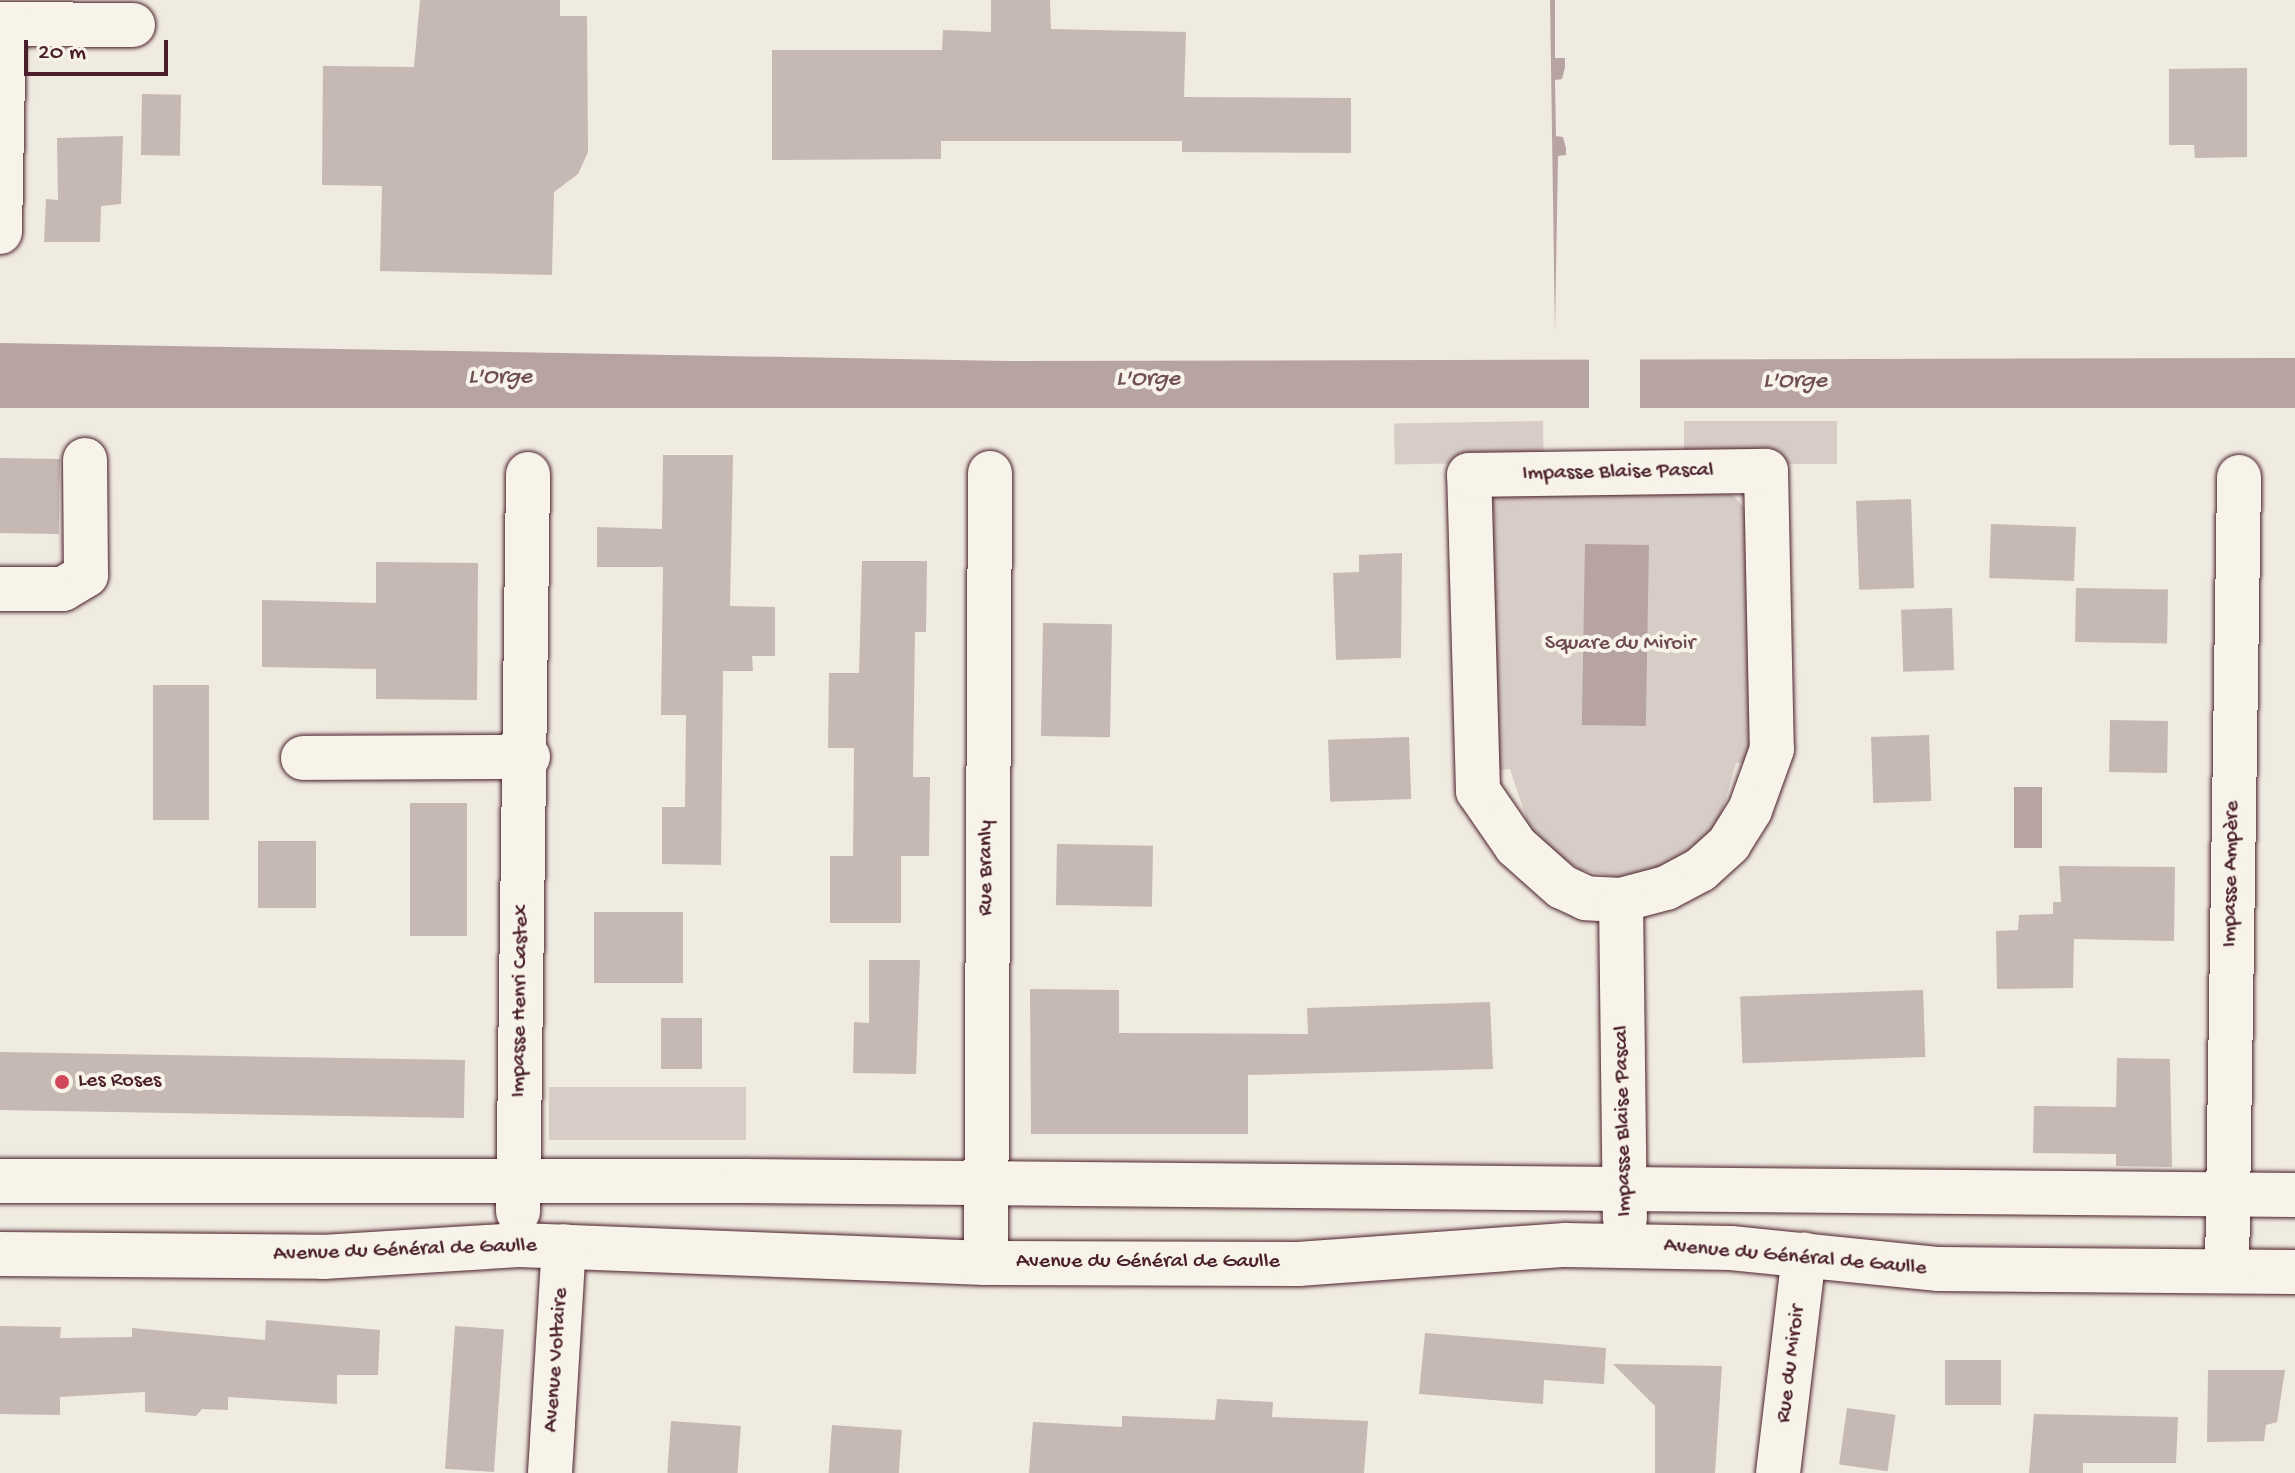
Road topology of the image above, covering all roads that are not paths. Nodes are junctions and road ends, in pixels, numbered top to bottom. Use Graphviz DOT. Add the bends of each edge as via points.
graph roads {
  1 [pos="2,24"];
  2 [pos="133,25"];
  3 [pos="0,232"];
  4 [pos="85,460"];
  5 [pos="990,473"];
  6 [pos="528,474"];
  7 [pos="2239,477"];
  8 [pos="0,589"];
  9 [pos="528,757"];
  10 [pos="303,758"];
  11 [pos="1621,900"];
  12 [pos="0,1181"];
  13 [pos="517,1183"];
  14 [pos="985,1185"];
  15 [pos="1625,1188"];
  16 [pos="2227,1194"];
  17 [pos="2295,1195"];
  18 [pos="519,1245"];
  19 [pos="564,1246"];
  20 [pos="1626,1246"];
  21 [pos="0,1254"];
  22 [pos="1804,1255"];
  23 [pos="986,1263"];
  24 [pos="2227,1271"];
  25 [pos="2295,1272"];
  26 [pos="550,1473"];
  27 [pos="1778,1473"];
  1 -- 2 [label="street"];
  1 -- 3 [label="street"];
  4 -- 8 [label="street" via="86,575 63,589"];
  5 -- 14 [label="street, Rue Branly"];
  6 -- 9 [label="street, Impasse Henri Castex"];
  7 -- 16 [label="street, Impasse Ampère"];
  9 -- 10 [label="street"];
  9 -- 13 [label="street, Impasse Henri Castex"];
  11 -- 11 [label="street, Impasse Blaise Pascal" via="1666,888 1700,870 1729,844 1764,779 1772,749 1766,471 1469,475 1478,791 1516,846 1562,887 1586,898"];
  11 -- 15 [label="street, Impasse Blaise Pascal"];
  12 -- 13 [label="street"];
  13 -- 14 [label="street"];
  13 -- 18 [label="street, Impasse Henri Castex"];
  14 -- 15 [label="street"];
  14 -- 23 [label="street, Rue Branly"];
  15 -- 16 [label="street"];
  15 -- 20 [label="street, Impasse Blaise Pascal"];
  16 -- 17 [label="street"];
  16 -- 24 [label="street, Impasse Ampère"];
  18 -- 19 [label="street, Avenue du Général de Gaulle"];
  18 -- 21 [label="street, Avenue du Général de Gaulle" via="323,1257"];
  19 -- 23 [label="street, Avenue du Général de Gaulle"];
  19 -- 26 [label="street, Avenue Voltaire"];
  20 -- 22 [label="street, Avenue du Général de Gaulle"];
  20 -- 23 [label="street, Avenue du Général de Gaulle" via="1500,1247 1372,1262"];
  22 -- 24 [label="street, Avenue du Général de Gaulle" via="1939,1269"];
  22 -- 27 [label="street, Rue du Miroir"];
  24 -- 25 [label="street, Avenue du Général de Gaulle"];
}
